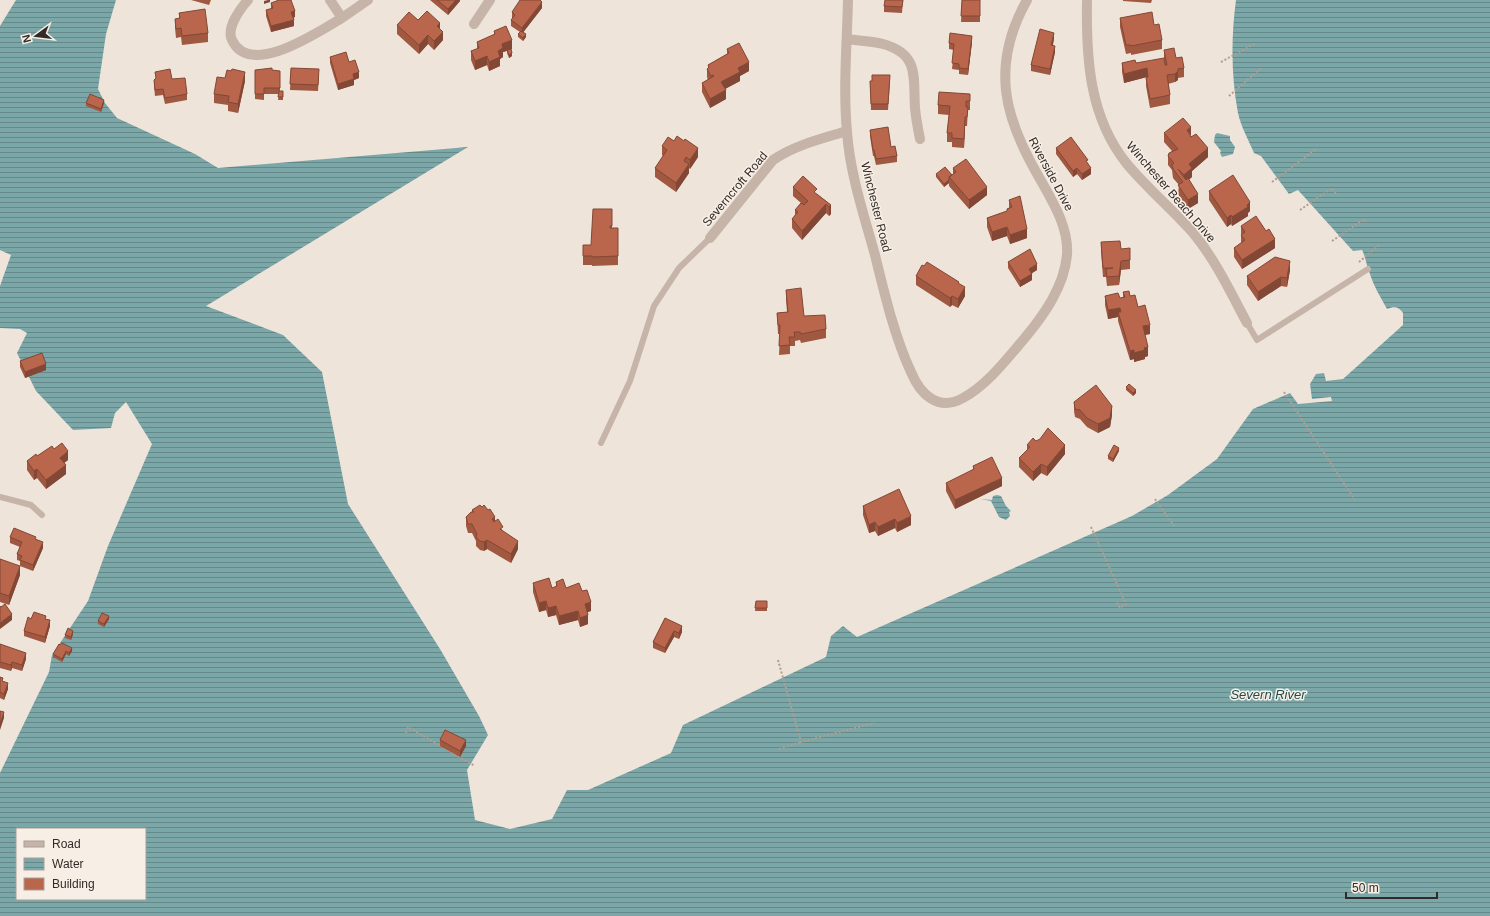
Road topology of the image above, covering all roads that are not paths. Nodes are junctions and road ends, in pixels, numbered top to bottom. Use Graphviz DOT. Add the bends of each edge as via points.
graph roads {
  1 [pos="248,0"];
  2 [pos="330,0"];
  3 [pos="368,0"];
  4 [pos="490,0"];
  5 [pos="848,0"];
  6 [pos="1027,0"];
  7 [pos="1087,0"];
  8 [pos="342,18"];
  9 [pos="474,24"];
  10 [pos="847,39"];
  11 [pos="846,131"];
  12 [pos="920,139"];
  13 [pos="710,238"];
  14 [pos="1368,269"];
  15 [pos="1248,323"];
  16 [pos="939,403"];
  17 [pos="602,443"];
  18 [pos="0,497"];
  19 [pos="42,515"];
  1 -- 8 [label="street" via="231,26 231,39 237,48 247,54 261,55 289,47"];
  2 -- 8 [label="street"];
  3 -- 8 [label="street"];
  4 -- 9 [label="street"];
  5 -- 10 [label="street, Winchester Road"];
  6 -- 16 [label="street, Riverside Drive" via="1008,44 1006,93 1020,145 1061,219 1067,253 1065,268 1052,300 1036,325 1012,353 972,393 959,400"];
  7 -- 15 [label="street, Winchester Beach Drive" via="1087,61 1092,90 1106,131 1126,163 1195,235"];
  10 -- 11 [label="street, Winchester Road"];
  10 -- 12 [label="street" via="884,44 900,51 912,64"];
  11 -- 13 [label="street, Severncroft Road" via="800,146 773,160"];
  11 -- 16 [label="street, Winchester Road" via="858,194 885,296 911,373 923,393 930,400"];
  13 -- 17 [label="lane" via="679,268 654,306 630,381"];
  14 -- 15 [label="lane" via="1257,340"];
  18 -- 19 [label="lane" via="31,505"];
}
